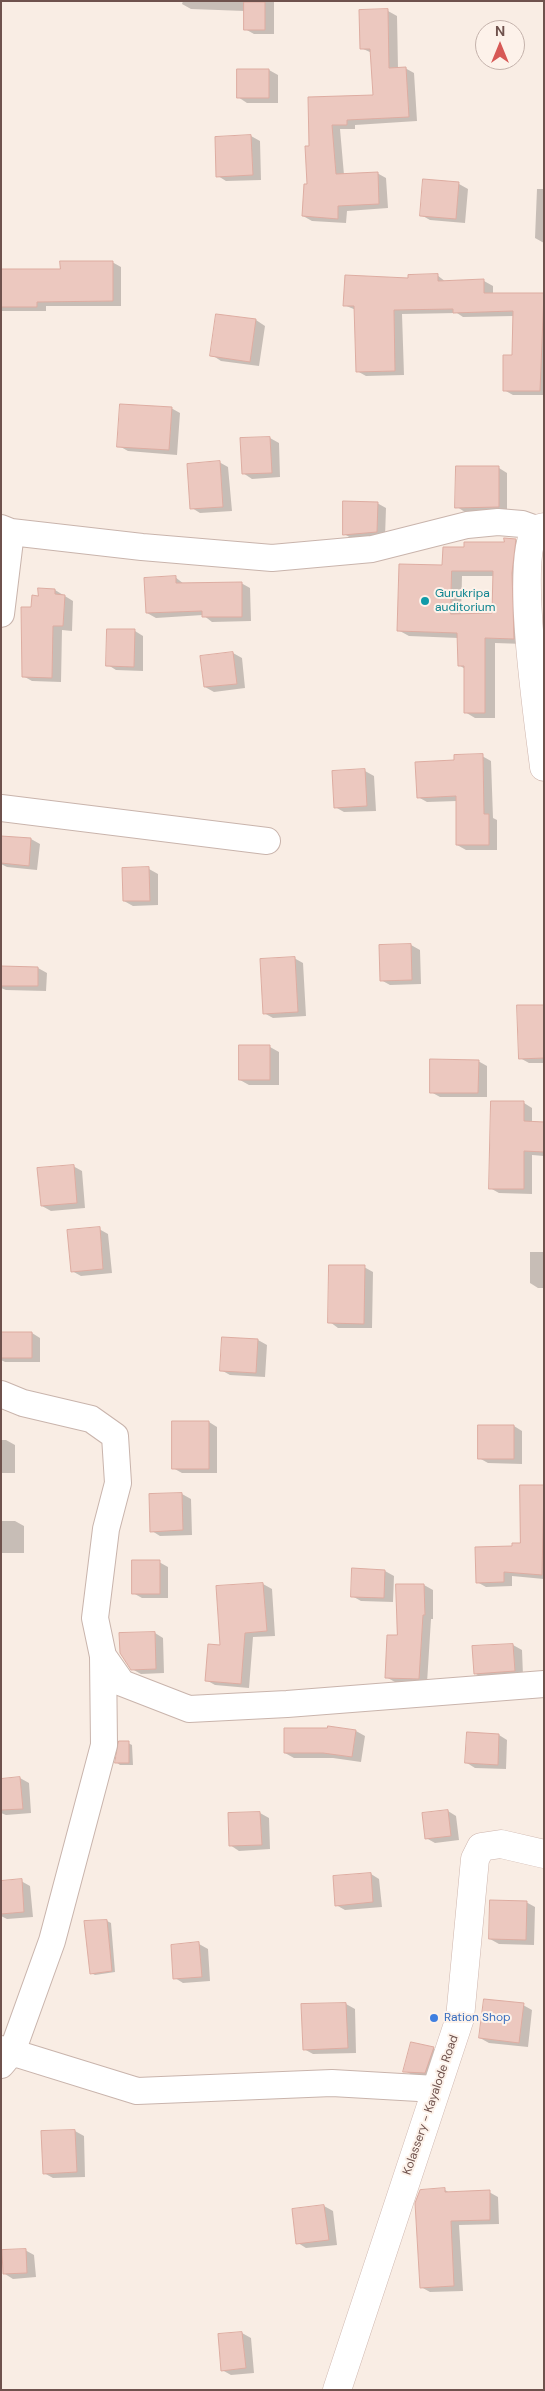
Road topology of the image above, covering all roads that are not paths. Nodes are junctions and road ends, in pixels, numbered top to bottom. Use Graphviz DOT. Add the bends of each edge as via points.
graph roads {
  1 [pos="540,528"];
  2 [pos="6,530"];
  3 [pos="1,614"];
  4 [pos="544,767"];
  5 [pos="1,808"];
  6 [pos="267,841"];
  7 [pos="1,1394"];
  8 [pos="103,1656"];
  9 [pos="544,1684"];
  10 [pos="544,1854"];
  11 [pos="5,2055"];
  12 [pos="436,2090"];
  13 [pos="337,2390"];
  1 -- 2 [label="street" via="490,522 372,549 272,558 142,547"];
  1 -- 4 [label="main road" via="531,541 528,618"];
  2 -- 3 [label="street"];
  5 -- 6 [label="street"];
  7 -- 8 [label="street" via="23,1403 91,1419 115,1436 118,1483 106,1529 95,1618"];
  8 -- 9 [label="street" via="122,1683 189,1709"];
  8 -- 11 [label="street" via="104,1746 52,1941"];
  10 -- 12 [label="main road, Kolassery - Kayalode Road" via="501,1844 481,1847 475,1859 460,2018"];
  11 -- 12 [label="street" via="138,2091 332,2083"];
  12 -- 13 [label="main road, Kolassery - Kayalode Road"];
}
